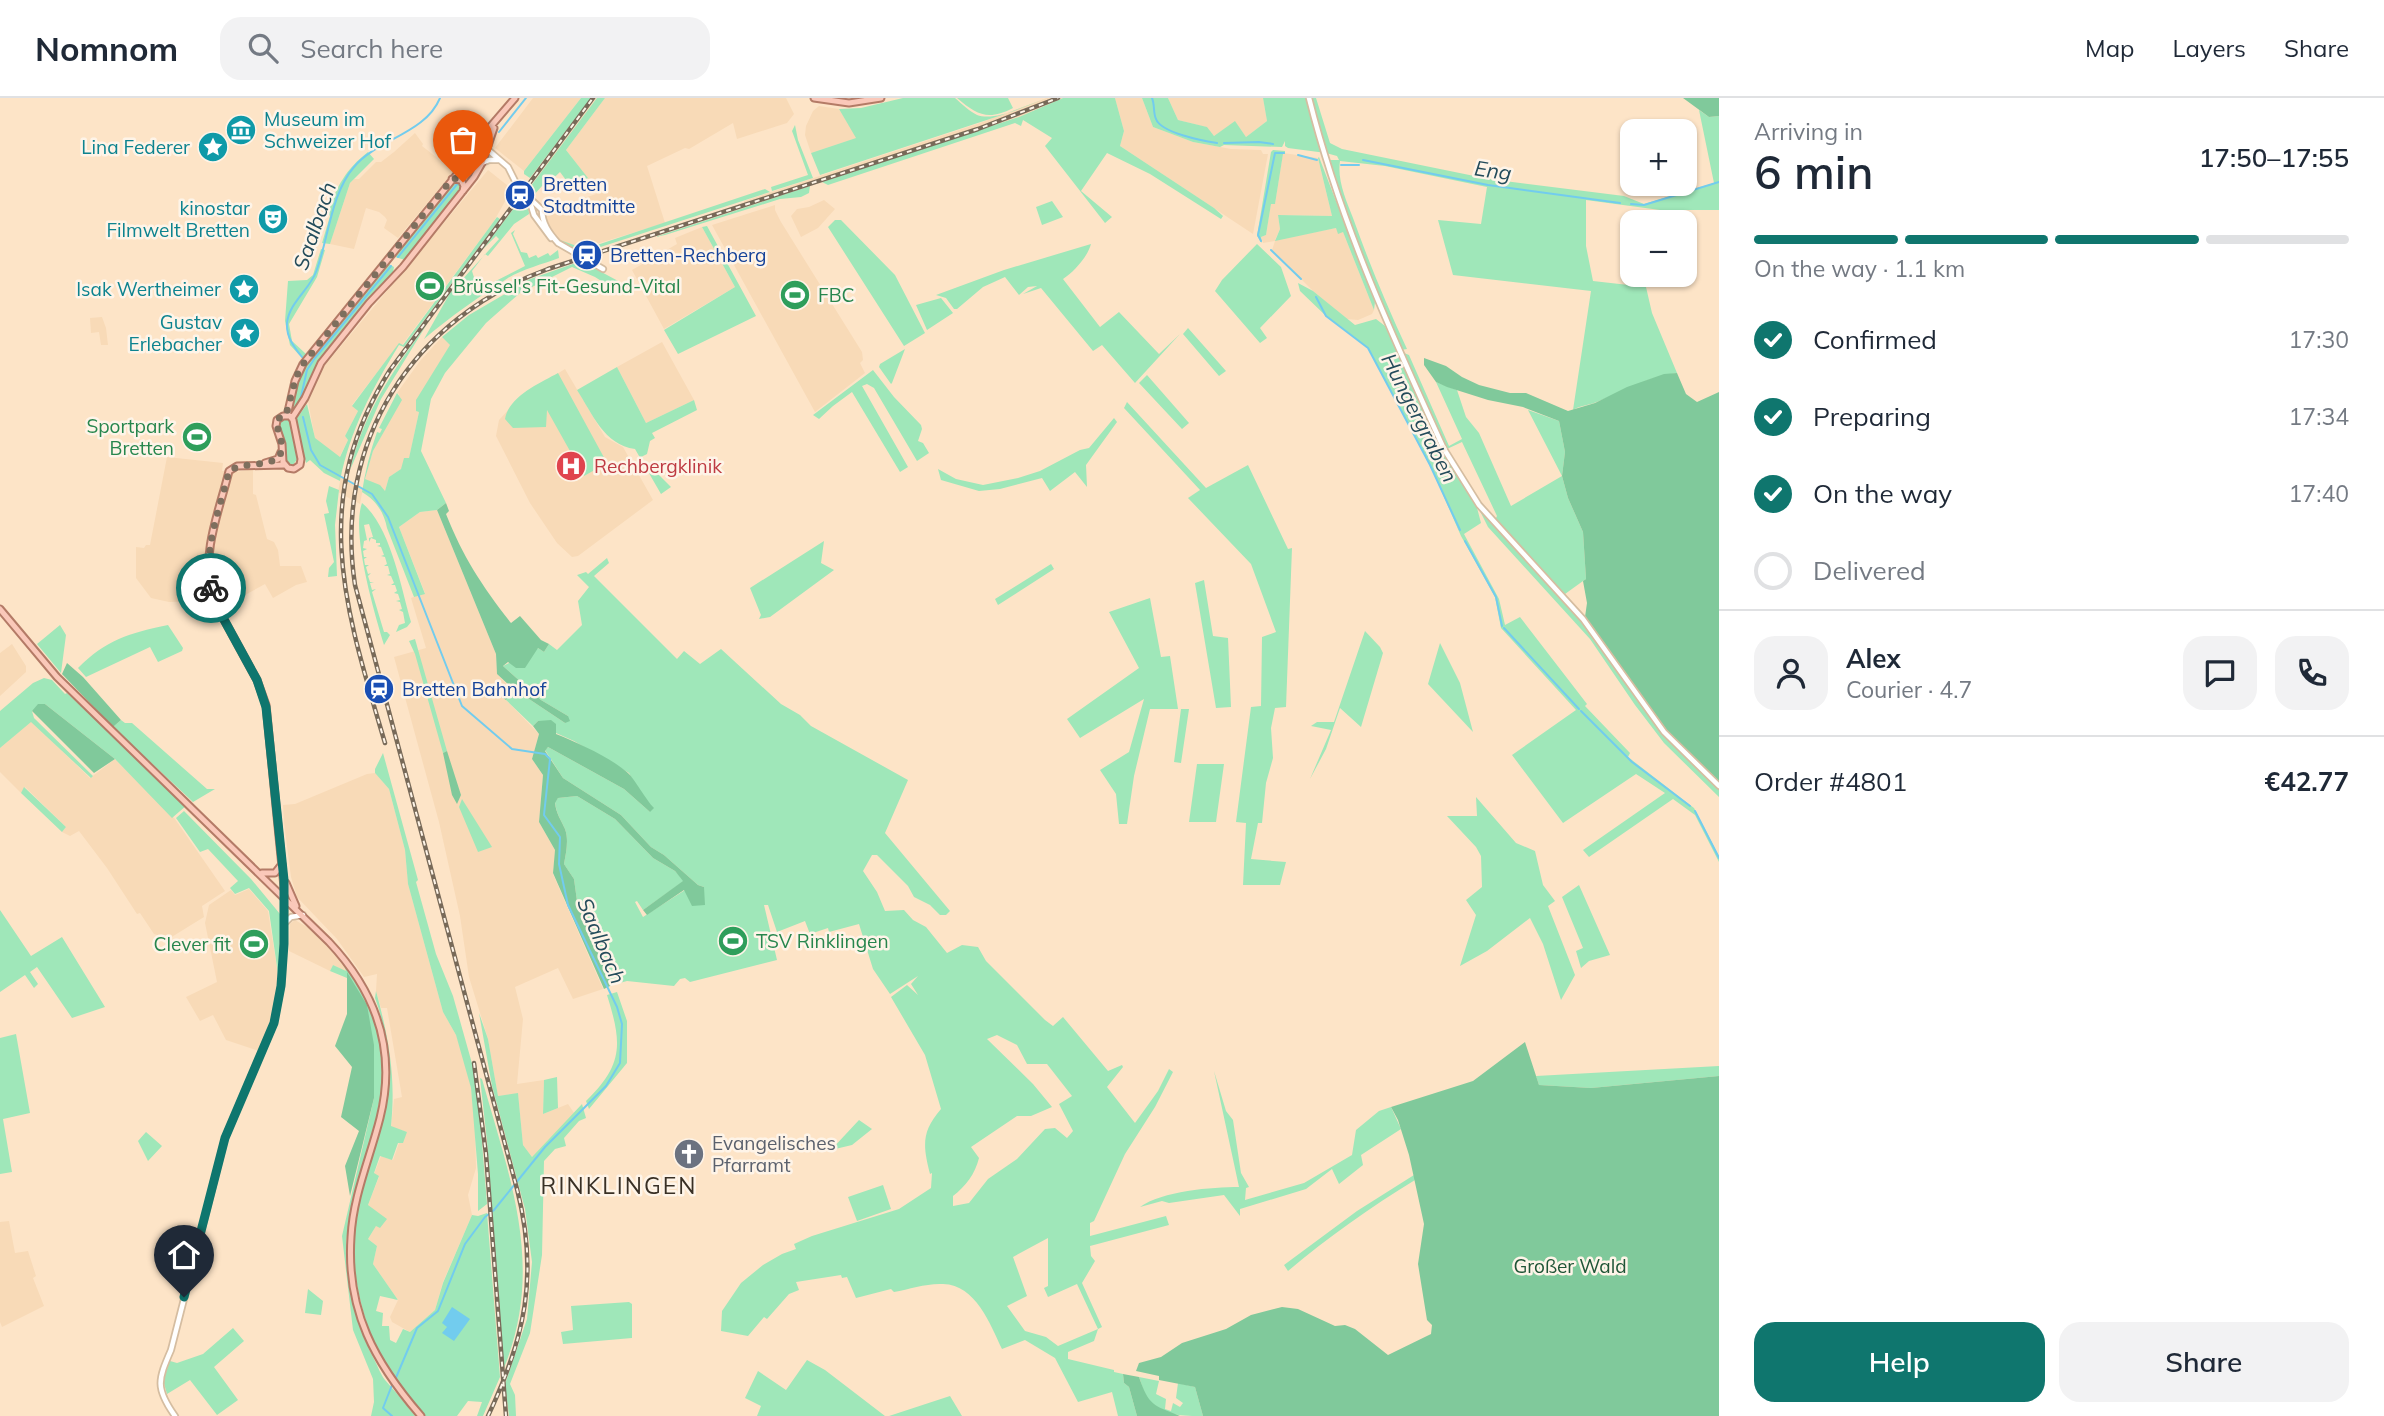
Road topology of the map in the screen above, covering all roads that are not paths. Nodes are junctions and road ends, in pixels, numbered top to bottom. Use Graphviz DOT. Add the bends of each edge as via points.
graph roads {
  1 [pos="514,98"];
  2 [pos="814,98"];
  3 [pos="881,98"];
  4 [pos="1308,98"];
  5 [pos="499,118"];
  6 [pos="480,143"];
  7 [pos="487,149"];
  8 [pos="500,160"];
  9 [pos="482,163"];
  10 [pos="452,179"];
  11 [pos="463,191"];
  12 [pos="603,269"];
  13 [pos="289,417"];
  14 [pos="282,444"];
  15 [pos="262,465"];
  16 [pos="284,465"];
  17 [pos="0,609"];
  18 [pos="1719,786"];
  19 [pos="283,863"];
  20 [pos="258,872"];
  21 [pos="284,880"];
  22 [pos="285,897"];
  23 [pos="297,909"];
  24 [pos="303,915"];
  25 [pos="285,922"];
  26 [pos="175,1416"];
  27 [pos="421,1416"];
  1 -- 5 [label="main road"];
  2 -- 3 [label="main road" via="849,103"];
  4 -- 18 [label="street" via="1362,265 1460,476 1496,526 1583,619 1664,732"];
  5 -- 6 [label="main road"];
  5 -- 7 [label="main road"];
  6 -- 7 [label="street"];
  6 -- 10 [label="main road"];
  7 -- 8 [label="street"];
  7 -- 9 [label="main road"];
  8 -- 9 [label="street"];
  8 -- 12 [label="street" via="536,209 534,215 539,216 545,232"];
  9 -- 11 [label="main road"];
  10 -- 11 [label="main road" via="461,180"];
  10 -- 13 [label="main road" via="303,364"];
  11 -- 13 [label="main road" via="320,363 305,398"];
  13 -- 14 [label="main road" via="281,416 276,422"];
  13 -- 16 [label="main road" via="301,461 294,469"];
  14 -- 15 [label="main road" via="278,459"];
  14 -- 16 [label="main road"];
  15 -- 16 [label="main road"];
  15 -- 19 [label="main road" via="229,471 208,562 212,592 221,597 216,605 266,705"];
  17 -- 20 [label="main road" via="56,677"];
  19 -- 20 [label="main road" via="275,873"];
  19 -- 21 [label="main road"];
  20 -- 22 [label="main road"];
  21 -- 22 [label="main road"];
  21 -- 23 [label="main road"];
  22 -- 23 [label="main road"];
  22 -- 25 [label="street"];
  23 -- 24 [label="main road"];
  24 -- 25 [label="street"];
  24 -- 27 [label="main road" via="365,986 383,1043 380,1117 356,1203 350,1256 360,1317 372,1347"];
  25 -- 26 [label="street" via="274,1023 225,1138 171,1350 161,1373 162,1392"];
}
